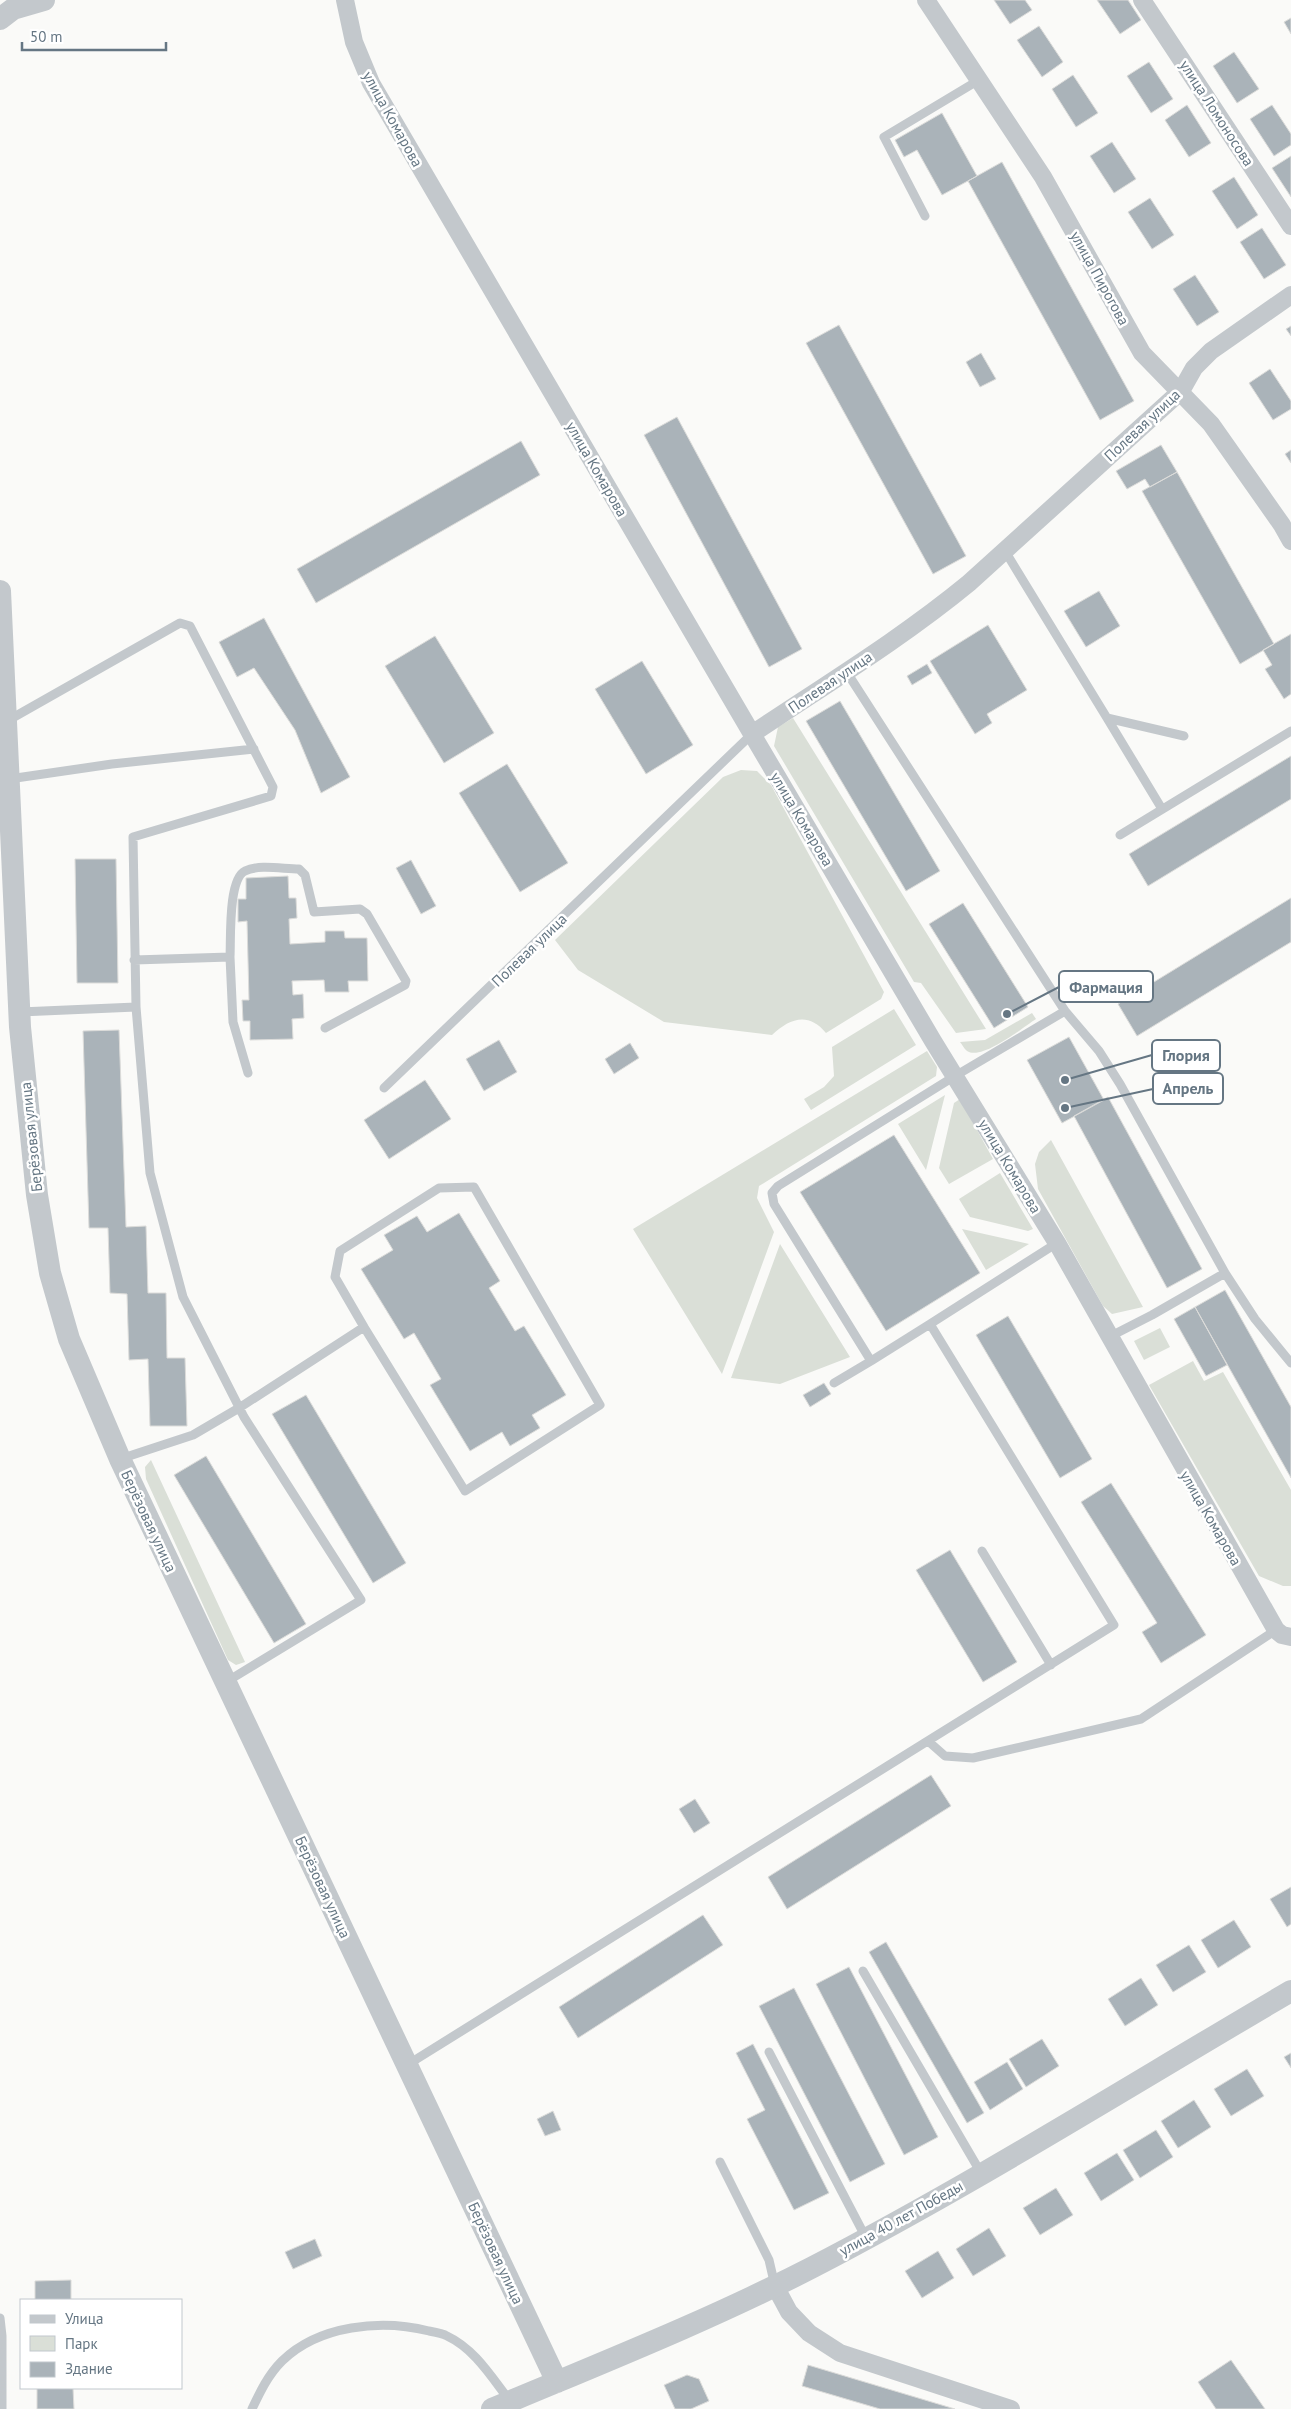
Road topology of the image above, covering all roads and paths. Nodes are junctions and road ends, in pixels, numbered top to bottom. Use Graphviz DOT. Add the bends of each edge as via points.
graph roads {
  1 [pos="44,0"];
  2 [pos="345,0"];
  3 [pos="926,0"];
  4 [pos="1142,0"];
  5 [pos="0,18"];
  6 [pos="979,80"];
  7 [pos="925,216"];
  8 [pos="1291,226"];
  9 [pos="1291,295"];
  10 [pos="1181,391"];
  11 [pos="1291,542"];
  12 [pos="1005,551"];
  13 [pos="0,591"];
  14 [pos="846,671"];
  15 [pos="1107,718"];
  16 [pos="6,721"];
  17 [pos="1291,731"];
  18 [pos="752,734"];
  19 [pos="1184,736"];
  20 [pos="254,749"];
  21 [pos="9,779"];
  22 [pos="1162,809"];
  23 [pos="1120,835"];
  24 [pos="230,956"];
  25 [pos="134,960"];
  26 [pos="136,1006"];
  27 [pos="1065,1011"];
  28 [pos="20,1012"];
  29 [pos="325,1028"];
  30 [pos="248,1073"];
  31 [pos="955,1076"];
  32 [pos="384,1088"];
  33 [pos="1056,1243"];
  34 [pos="1225,1273"];
  35 [pos="930,1324"];
  36 [pos="364,1327"];
  37 [pos="1108,1337"];
  38 [pos="871,1361"];
  39 [pos="1291,1363"];
  40 [pos="834,1383"];
  41 [pos="239,1408"];
  42 [pos="120,1459"];
  43 [pos="982,1551"];
  44 [pos="1283,1634"];
  45 [pos="1051,1665"];
  46 [pos="226,1682"];
  47 [pos="928,1742"];
  48 [pos="863,1970"];
  49 [pos="1291,1992"];
  50 [pos="769,2052"];
  51 [pos="407,2066"];
  52 [pos="720,2162"];
  53 [pos="981,2173"];
  54 [pos="866,2238"];
  55 [pos="775,2286"];
  56 [pos="0,2318"];
  57 [pos="557,2382"];
  58 [pos="501,2405"];
  59 [pos="2,2409"];
  60 [pos="252,2409"];
  61 [pos="1011,2409"];
  1 -- 5 [label="street" via="13,9"];
  2 -- 18 [label="street, улица Комарова" via="354,42 371,83"];
  3 -- 6 [label="street, улица Пирогова"];
  4 -- 8 [label="street, улица Ломоносова"];
  6 -- 7 [label="lane" via="884,137"];
  6 -- 10 [label="street, улица Пирогова" via="1043,177 1142,353"];
  9 -- 10 [label="street, Полевая улица" via="1211,351 1194,368"];
  10 -- 11 [label="street, улица Пирогова" via="1211,424"];
  10 -- 12 [label="street, Полевая улица"];
  12 -- 14 [label="street, Полевая улица" via="946,602"];
  12 -- 15 [label="lane"];
  13 -- 16 [label="street, Берёзовая улица"];
  14 -- 18 [label="street, Полевая улица"];
  14 -- 27 [label="lane"];
  15 -- 19 [label="lane"];
  15 -- 22 [label="lane"];
  16 -- 20 [label="lane" via="180,623 190,626"];
  16 -- 21 [label="street, Берёзовая улица"];
  17 -- 22 [label="lane"];
  18 -- 31 [label="street, улица Комарова"];
  18 -- 32 [label="lane, Полевая улица"];
  20 -- 21 [label="lane"];
  20 -- 25 [label="lane" via="273,787 271,796 133,838"];
  21 -- 28 [label="street, Берёзовая улица"];
  22 -- 23 [label="lane"];
  24 -- 25 [label="lane"];
  24 -- 29 [label="lane" via="233,893 237,878 243,871 253,868 299,869 305,875 314,912 360,909 367,914 406,981 405,985"];
  24 -- 30 [label="lane" via="233,1022"];
  25 -- 26 [label="lane"];
  26 -- 28 [label="lane"];
  26 -- 41 [label="lane" via="150,1173 183,1296"];
  27 -- 31 [label="lane"];
  27 -- 34 [label="lane" via="1099,1050 1120,1084"];
  28 -- 42 [label="street, Берёзовая улица" via="36,1185 50,1273 69,1339"];
  31 -- 33 [label="street, улица Комарова"];
  31 -- 38 [label="lane" via="778,1186 772,1193 774,1204"];
  33 -- 35 [label="lane"];
  33 -- 37 [label="street, улица Комарова"];
  34 -- 37 [label="lane"];
  34 -- 39 [label="lane" via="1255,1319"];
  35 -- 38 [label="lane"];
  35 -- 45 [label="lane" via="1114,1625"];
  36 -- 36 [label="lane" via="335,1277 340,1251 439,1188 474,1187 600,1405 465,1491"];
  36 -- 41 [label="lane"];
  37 -- 44 [label="street, улица Комарова"];
  38 -- 40 [label="lane"];
  41 -- 42 [label="lane" via="193,1435"];
  41 -- 46 [label="lane" via="360,1600"];
  42 -- 46 [label="street, Берёзовая улица"];
  43 -- 45 [label="lane"];
  44 -- 47 [label="lane" via="1141,1719 973,1758 945,1756"];
  45 -- 47 [label="lane"];
  46 -- 51 [label="street, Берёзовая улица"];
  47 -- 51 [label="lane"];
  48 -- 53 [label="lane"];
  49 -- 53 [label="street, улица 40 лет Победы"];
  50 -- 54 [label="lane"];
  51 -- 57 [label="street, Берёзовая улица"];
  52 -- 55 [label="lane" via="769,2260"];
  53 -- 54 [label="street, улица 40 лет Победы"];
  54 -- 55 [label="street, улица 40 лет Победы"];
  55 -- 57 [label="street, улица 40 лет Победы"];
  55 -- 61 [label="street" via="790,2312 810,2333 840,2353"];
  56 -- 59 [label="lane"];
  57 -- 58 [label="street, улица 40 лет Победы"];
  58 -- 60 [label="lane" via="476,2357 447,2336 406,2325 364,2326 333,2332 306,2344 283,2360 265,2382"];
}
